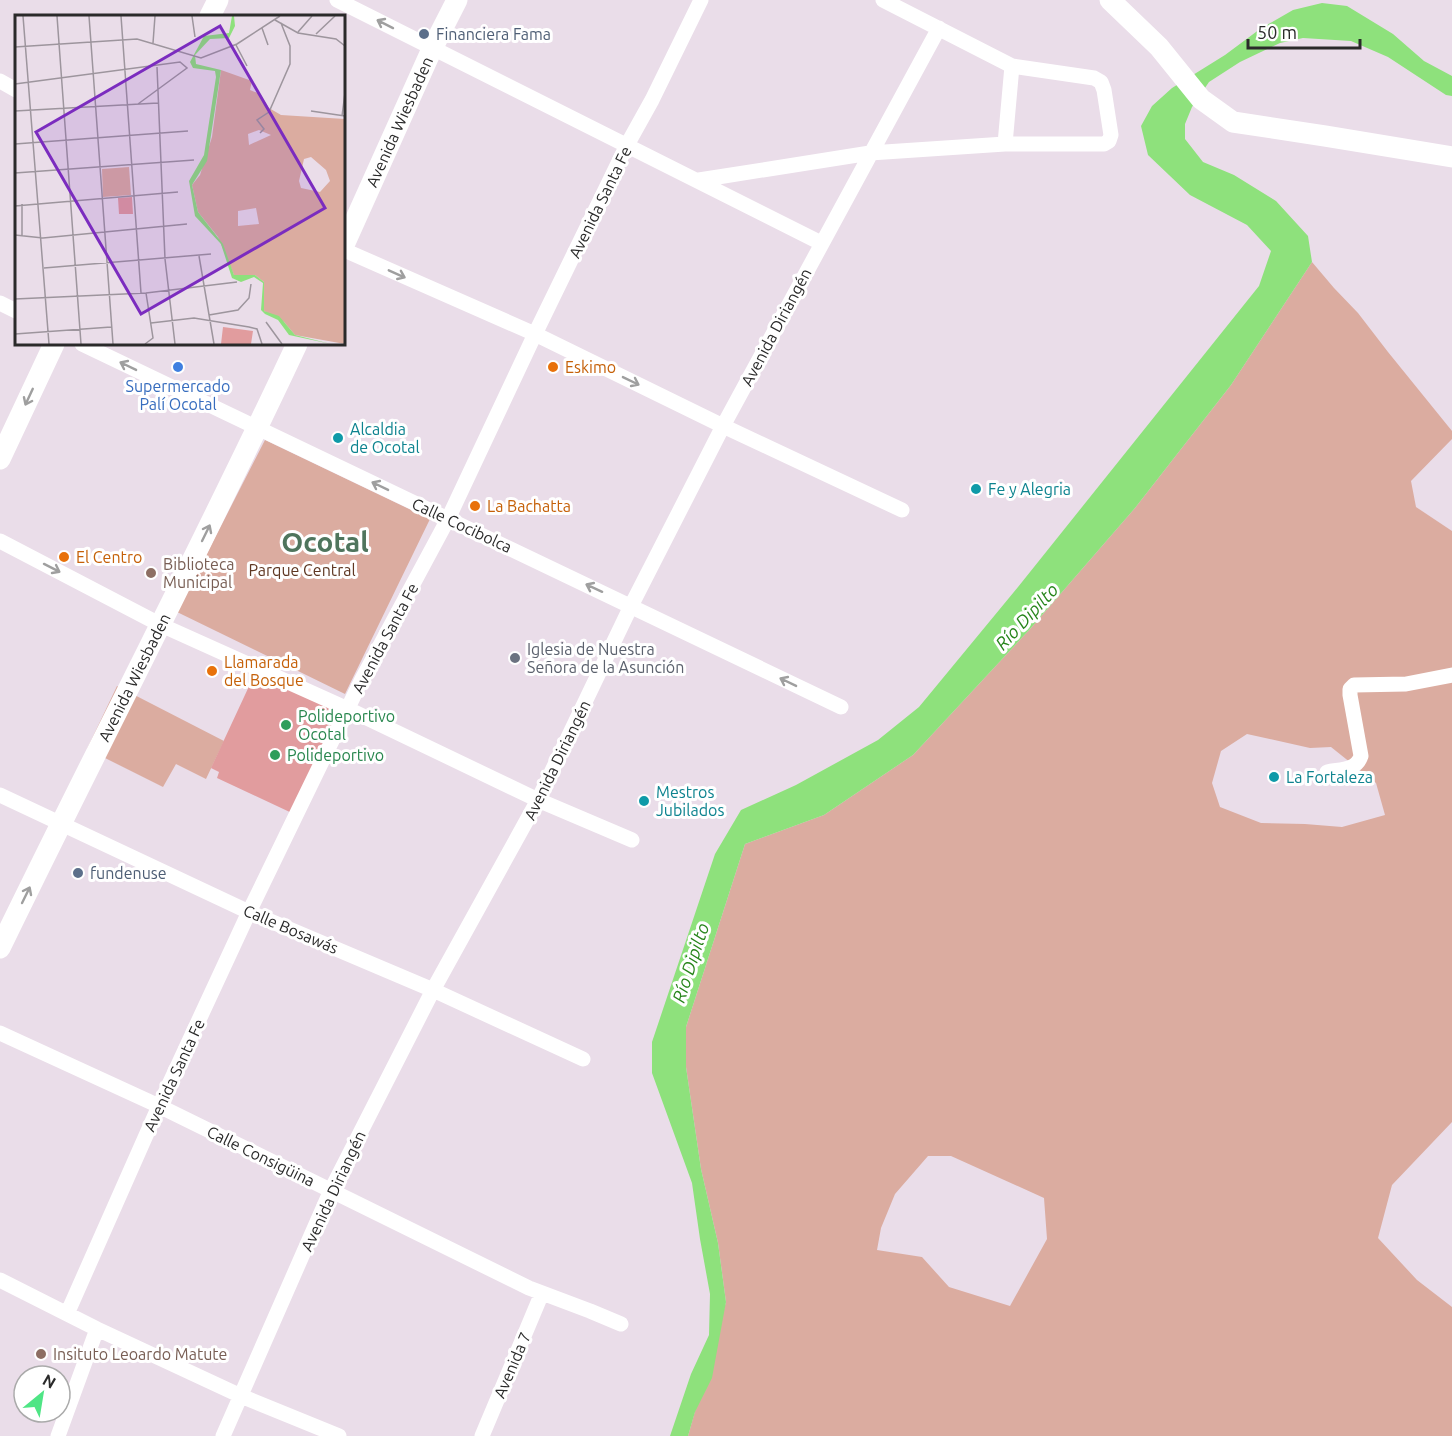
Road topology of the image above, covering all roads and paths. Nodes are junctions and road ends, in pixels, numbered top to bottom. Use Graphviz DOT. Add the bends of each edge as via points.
graph roads {
  1 [pos="218,0"];
  2 [pos="337,0"];
  3 [pos="457,0"];
  4 [pos="701,0"];
  5 [pos="883,0"];
  6 [pos="1110,0"];
  7 [pos="210,15"];
  8 [pos="939,28"];
  9 [pos="432,49"];
  10 [pos="1012,66"];
  11 [pos="0,81"];
  12 [pos="15,89"];
  13 [pos="1005,144"];
  14 [pos="627,145"];
  15 [pos="870,153"];
  16 [pos="1452,157"];
  17 [pos="699,180"];
  18 [pos="345,243"];
  19 [pos="821,243"];
  20 [pos="345,250"];
  21 [pos="0,303"];
  22 [pos="15,310"];
  23 [pos="535,334"];
  24 [pos="54,345"];
  25 [pos="84,345"];
  26 [pos="297,345"];
  27 [pos="723,426"];
  28 [pos="258,428"];
  29 [pos="0,459"];
  30 [pos="902,510"];
  31 [pos="448,519"];
  32 [pos="0,541"];
  33 [pos="631,606"];
  34 [pos="161,625"];
  35 [pos="1452,675"];
  36 [pos="841,707"];
  37 [pos="348,709"];
  38 [pos="1327,772"];
  39 [pos="0,795"];
  40 [pos="538,800"];
  41 [pos="61,823"];
  42 [pos="632,840"];
  43 [pos="249,912"];
  44 [pos="0,948"];
  45 [pos="433,990"];
  46 [pos="0,1033"];
  47 [pos="583,1059"];
  48 [pos="159,1106"];
  49 [pos="331,1190"];
  50 [pos="0,1280"];
  51 [pos="542,1293"];
  52 [pos="67,1314"];
  53 [pos="621,1324"];
  54 [pos="97,1329"];
  55 [pos="241,1396"];
  56 [pos="58,1436"];
  57 [pos="223,1436"];
  58 [pos="339,1436"];
  59 [pos="482,1436"];
  1 -- 7 [label="street"];
  9 -- 2 [label="street, one-way"];
  3 -- 9 [label="street, Avenida Wiesbaden"];
  4 -- 14 [label="street, Avenida Santa Fe"];
  5 -- 8 [label="street"];
  6 -- 16 [label="street" via="1159,47 1201,99 1233,122"];
  8 -- 10 [label="street"];
  8 -- 15 [label="street, Avenida Diriangén"];
  9 -- 14 [label="street"];
  9 -- 18 [label="street, Avenida Wiesbaden"];
  10 -- 13 [label="street"];
  10 -- 13 [label="street" via="1101,82 1111,135 1104,144"];
  11 -- 12 [label="street"];
  13 -- 15 [label="street"];
  14 -- 17 [label="street"];
  14 -- 23 [label="street, Avenida Santa Fe"];
  15 -- 17 [label="street"];
  15 -- 19 [label="street, Avenida Diriangén"];
  17 -- 19 [label="street"];
  19 -- 27 [label="street, Avenida Diriangén"];
  20 -- 23 [label="street, one-way"];
  21 -- 22 [label="street"];
  23 -- 27 [label="street, one-way"];
  23 -- 31 [label="street, Avenida Santa Fe"];
  24 -- 29 [label="street, one-way"];
  28 -- 25 [label="street, Calle Cocibolca, one-way"];
  26 -- 28 [label="street, Avenida Wiesbaden"];
  27 -- 30 [label="street"];
  27 -- 33 [label="street, Avenida Diriangén"];
  31 -- 28 [label="street, Calle Cocibolca, one-way"];
  34 -- 28 [label="street, Avenida Wiesbaden, one-way"];
  33 -- 31 [label="street, Calle Cocibolca, one-way"];
  31 -- 37 [label="street, Avenida Santa Fe"];
  32 -- 34 [label="street, one-way"];
  36 -- 33 [label="street, Calle Cocibolca, one-way"];
  33 -- 40 [label="street, Avenida Diriangén"];
  34 -- 37 [label="street"];
  34 -- 41 [label="street, Avenida Wiesbaden"];
  35 -- 38 [label="street" via="1406,684 1354,685 1350,695 1359,763"];
  37 -- 40 [label="street"];
  37 -- 43 [label="street, Avenida Santa Fe"];
  39 -- 41 [label="street, Calle Bosawás"];
  40 -- 42 [label="street"];
  40 -- 45 [label="street, Avenida Diriangén"];
  41 -- 43 [label="street, Calle Bosawás"];
  44 -- 41 [label="street, Avenida Wiesbaden, one-way"];
  43 -- 45 [label="street, Calle Bosawás"];
  43 -- 48 [label="street, Avenida Santa Fe"];
  45 -- 47 [label="street, Calle Bosawás"];
  45 -- 49 [label="street, Avenida Diriangén"];
  46 -- 48 [label="street, Calle Consigüina"];
  48 -- 49 [label="street, Calle Consigüina"];
  48 -- 52 [label="street, Avenida Santa Fe"];
  49 -- 51 [label="street, Calle Consigüina"];
  49 -- 55 [label="street, Avenida Diriangén"];
  50 -- 52 [label="street"];
  51 -- 53 [label="street, Calle Consigüina"];
  51 -- 59 [label="street, Avenida 7"];
  52 -- 54 [label="street"];
  54 -- 55 [label="street"];
  54 -- 56 [label="street"];
  55 -- 57 [label="street, Avenida Diriangén"];
  55 -- 58 [label="street"];
}
